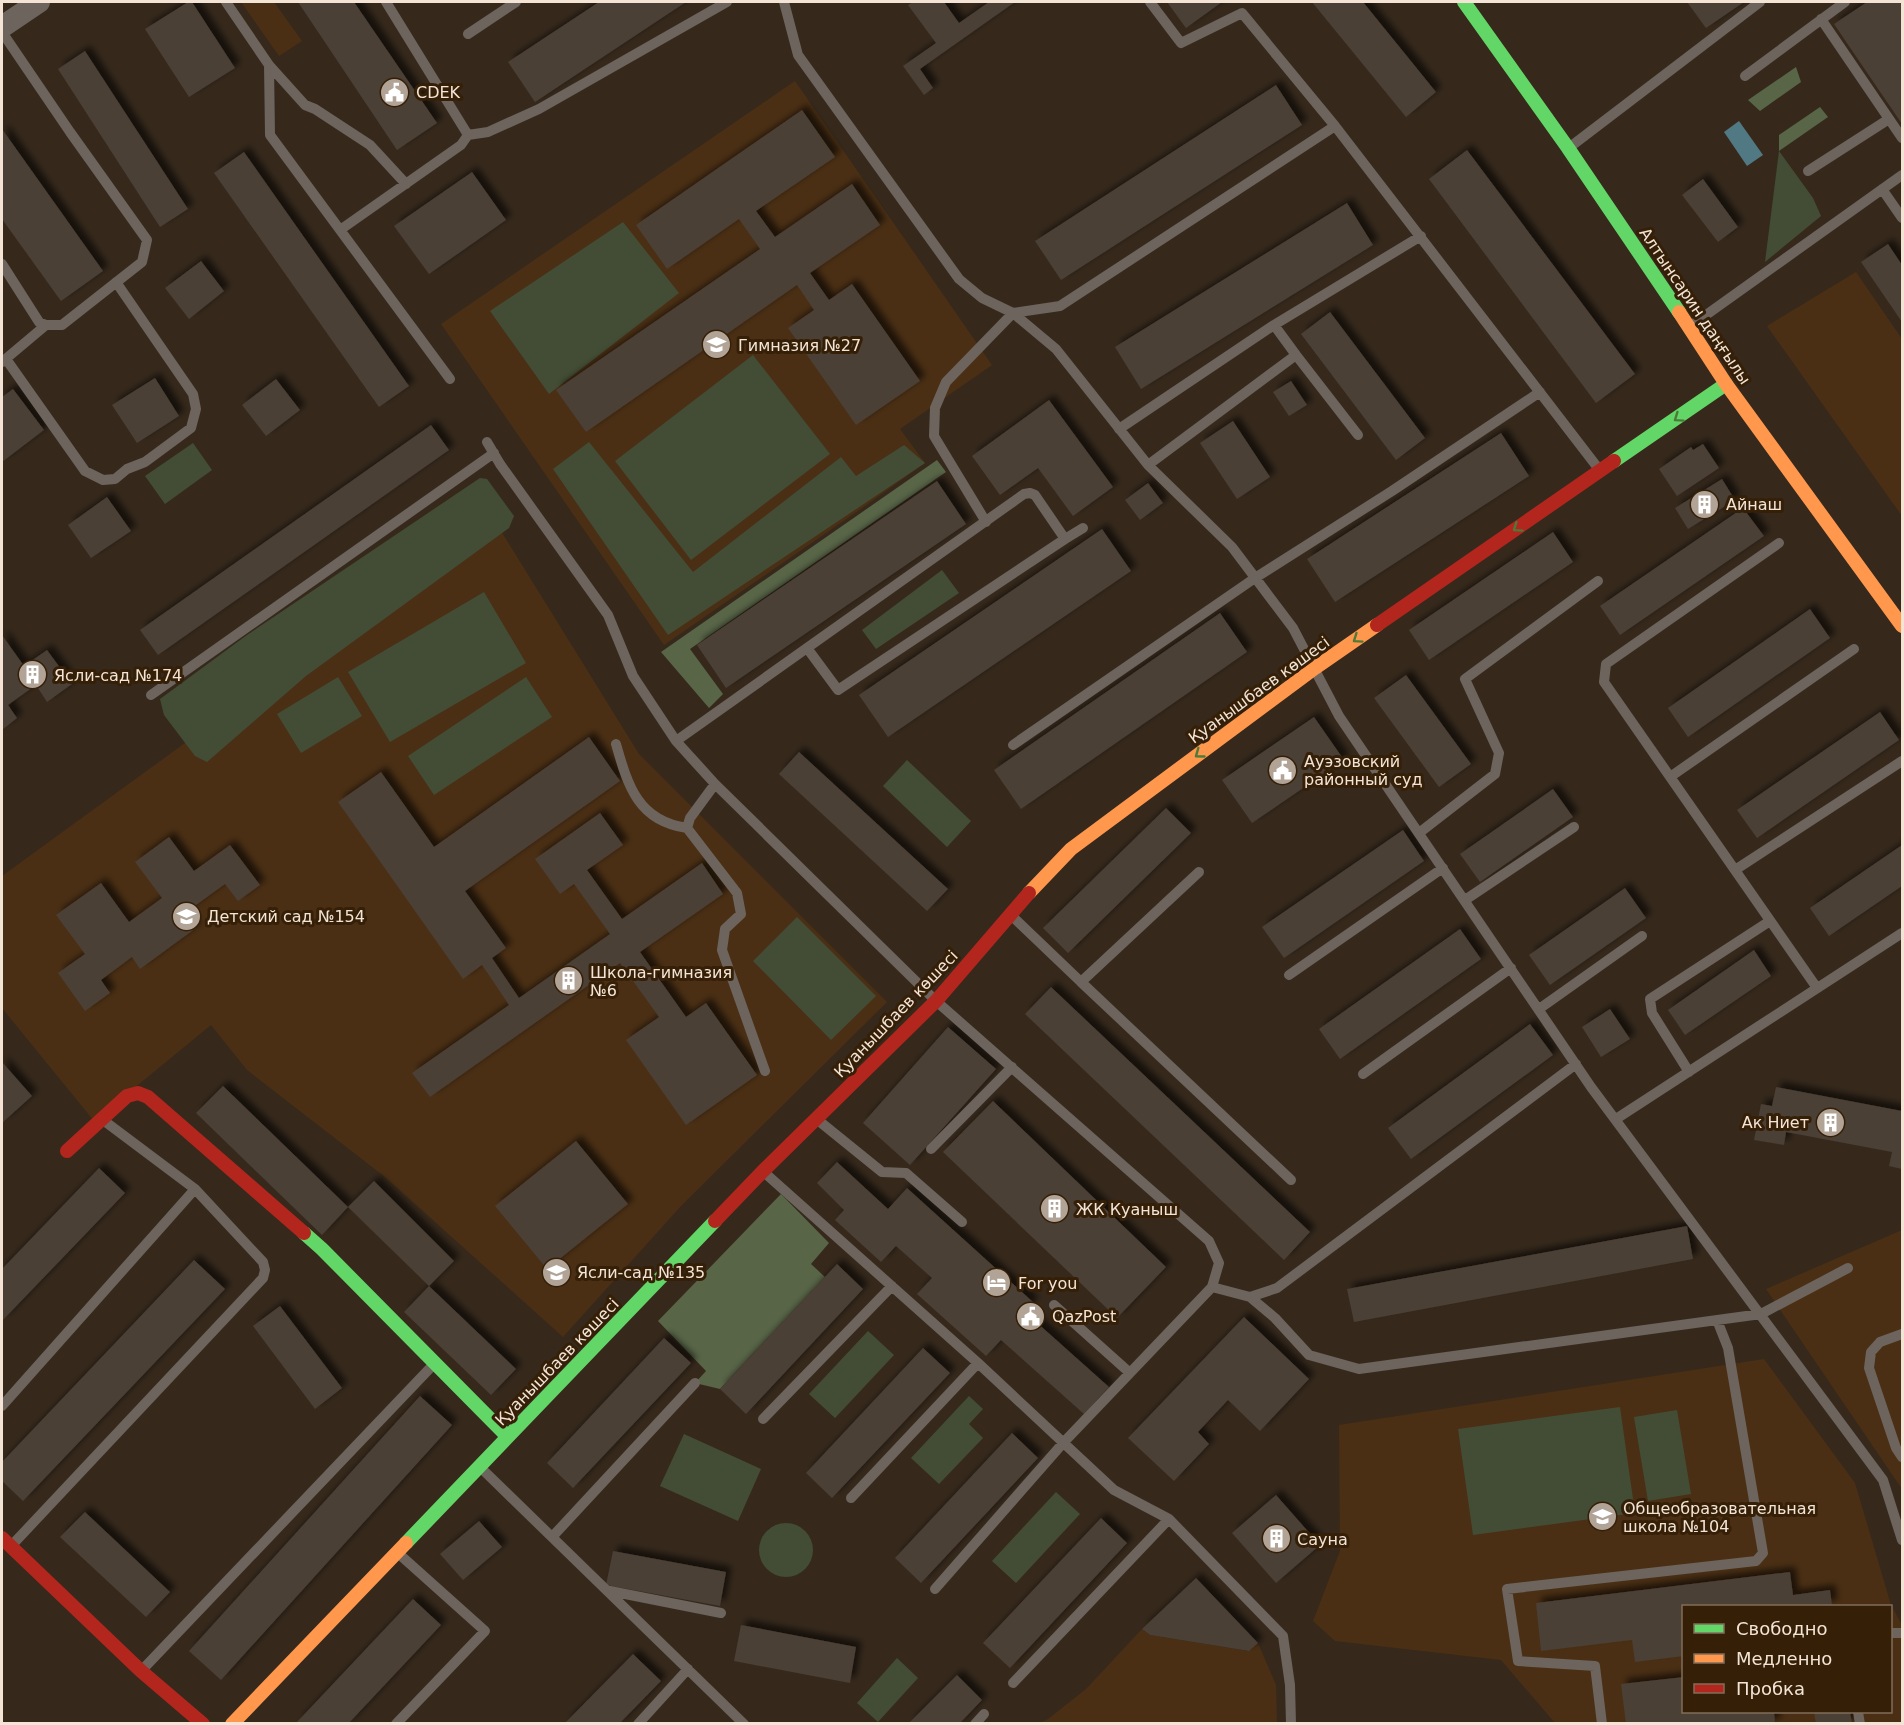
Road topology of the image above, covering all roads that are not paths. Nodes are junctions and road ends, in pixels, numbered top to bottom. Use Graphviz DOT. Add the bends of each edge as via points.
graph roads {
  1 [pos="39,2"];
  2 [pos="226,2"];
  3 [pos="386,2"];
  4 [pos="516,2"];
  5 [pos="727,2"];
  6 [pos="784,2"];
  7 [pos="1150,2"];
  8 [pos="1464,2"];
  9 [pos="1761,2"];
  10 [pos="1845,2"];
  11 [pos="1821,19"];
  12 [pos="2,27"];
  13 [pos="2,32"];
  14 [pos="468,34"];
  15 [pos="269,65"];
  16 [pos="1745,75"];
  17 [pos="1889,118"];
  18 [pos="1335,126"];
  19 [pos="468,135"];
  20 [pos="1902,138"];
  21 [pos="1568,148"];
  22 [pos="1808,171"];
  23 [pos="1902,175"];
  24 [pos="406,184"];
  25 [pos="1882,189"];
  26 [pos="1902,218"];
  27 [pos="340,230"];
  28 [pos="1421,236"];
  29 [pos="2,264"];
  30 [pos="116,282"];
  31 [pos="1013,313"];
  32 [pos="46,326"];
  33 [pos="1275,326"];
  34 [pos="1689,326"];
  35 [pos="1296,355"];
  36 [pos="4,361"];
  37 [pos="450,379"];
  38 [pos="1726,384"];
  39 [pos="1540,392"];
  40 [pos="1119,429"];
  41 [pos="1358,435"];
  42 [pos="487,442"];
  43 [pos="494,453"];
  44 [pos="1148,465"];
  45 [pos="1600,471"];
  46 [pos="986,522"];
  47 [pos="1083,528"];
  48 [pos="1065,539"];
  49 [pos="1779,543"];
  50 [pos="1255,578"];
  51 [pos="1598,581"];
  52 [pos="1902,626"];
  53 [pos="807,648"];
  54 [pos="1854,649"];
  55 [pos="1315,668"];
  56 [pos="151,694"];
  57 [pos="676,741"];
  58 [pos="616,744"];
  59 [pos="1013,745"];
  60 [pos="1902,761"];
  61 [pos="1670,777"];
  62 [pos="715,784"];
  63 [pos="1574,827"];
  64 [pos="687,828"];
  65 [pos="1419,833"];
  66 [pos="1443,868"];
  67 [pos="1735,870"];
  68 [pos="1199,872"];
  69 [pos="1465,900"];
  70 [pos="1010,914"];
  71 [pos="1770,921"];
  72 [pos="1902,933"];
  73 [pos="1642,936"];
  74 [pos="1511,968"];
  75 [pos="1289,975"];
  76 [pos="1081,982"];
  77 [pos="1817,988"];
  78 [pos="936,1000"];
  79 [pos="1539,1009"];
  80 [pos="1576,1064"];
  81 [pos="1012,1067"];
  82 [pos="765,1071"];
  83 [pos="1689,1072"];
  84 [pos="1363,1074"];
  85 [pos="102,1119"];
  86 [pos="816,1119"];
  87 [pos="1616,1119"];
  88 [pos="931,1149"];
  89 [pos="67,1151"];
  90 [pos="763,1171"];
  91 [pos="1291,1180"];
  92 [pos="195,1189"];
  93 [pos="962,1222"];
  94 [pos="1848,1268"];
  95 [pos="891,1286"];
  96 [pos="1212,1287"];
  97 [pos="1250,1297"];
  98 [pos="1054,1305"];
  99 [pos="1761,1314"];
  100 [pos="1717,1320"];
  101 [pos="1902,1334"];
  102 [pos="435,1363"];
  103 [pos="978,1363"];
  104 [pos="1130,1373"];
  105 [pos="695,1383"];
  106 [pos="2,1406"];
  107 [pos="763,1419"];
  108 [pos="507,1436"];
  109 [pos="1064,1442"];
  110 [pos="1902,1457"];
  111 [pos="479,1466"];
  112 [pos="851,1498"];
  113 [pos="1170,1519"];
  114 [pos="553,1536"];
  115 [pos="1902,1540"];
  116 [pos="6,1542"];
  117 [pos="397,1552"];
  118 [pos="934,1589"];
  119 [pos="610,1591"];
  120 [pos="721,1613"];
  121 [pos="688,1669"];
  122 [pos="141,1671"];
  123 [pos="1013,1683"];
  124 [pos="984,1714"];
  125 [pos="203,1724"];
  126 [pos="232,1724"];
  127 [pos="396,1724"];
  128 [pos="638,1724"];
  129 [pos="744,1724"];
  130 [pos="975,1724"];
  131 [pos="1291,1724"];
  132 [pos="1602,1724"];
  1 -- 12 [label="street"];
  2 -- 15 [label="lane"];
  3 -- 19 [label="lane"];
  4 -- 14 [label="lane"];
  5 -- 19 [label="lane" via="539,110 488,132"];
  6 -- 31 [label="lane" via="798,55 959,279 982,298"];
  7 -- 18 [label="lane" via="1181,43 1242,13"];
  8 -- 21 [label="street, Алтынсарин даңғылы"];
  9 -- 21 [label="lane"];
  10 -- 11 [label="lane"];
  11 -- 16 [label="lane"];
  11 -- 17 [label="lane"];
  13 -- 30 [label="lane" via="147,240 142,262"];
  15 -- 24 [label="lane" via="305,105 370,145"];
  15 -- 27 [label="lane" via="270,135"];
  17 -- 20 [label="lane"];
  17 -- 22 [label="lane"];
  18 -- 28 [label="lane"];
  18 -- 31 [label="lane" via="1060,306"];
  19 -- 24 [label="lane" via="461,145"];
  21 -- 34 [label="street, Алтынсарин даңғылы"];
  23 -- 25 [label="lane"];
  24 -- 27 [label="lane"];
  25 -- 26 [label="lane"];
  25 -- 34 [label="lane"];
  27 -- 37 [label="lane"];
  28 -- 33 [label="lane"];
  28 -- 39 [label="lane"];
  29 -- 32 [label="lane" via="39,322"];
  30 -- 32 [label="lane" via="62,326"];
  30 -- 36 [label="lane" via="195,402 191,428 145,462 116,479 104,480 85,471"];
  31 -- 40 [label="lane" via="1056,349"];
  31 -- 46 [label="lane" via="946,382 935,408 934,436"];
  32 -- 36 [label="lane"];
  33 -- 35 [label="lane"];
  33 -- 40 [label="lane"];
  34 -- 38 [label="street, Алтынсарин даңғылы"];
  35 -- 41 [label="lane"];
  35 -- 44 [label="lane"];
  38 -- 45 [label="street, Қуанышбаев көшесі, one-way"];
  38 -- 52 [label="street, Алтынсарин даңғылы"];
  39 -- 45 [label="lane"];
  39 -- 50 [label="lane"];
  40 -- 44 [label="lane"];
  42 -- 43 [label="lane"];
  43 -- 56 [label="lane"];
  43 -- 57 [label="lane" via="608,615 633,676"];
  44 -- 50 [label="lane" via="1232,547"];
  45 -- 55 [label="street, Қуанышбаев көшесі, one-way"];
  46 -- 48 [label="lane" via="1030,493"];
  46 -- 53 [label="lane"];
  47 -- 48 [label="lane"];
  48 -- 53 [label="lane" via="838,690"];
  49 -- 61 [label="lane" via="1606,664 1604,682"];
  50 -- 55 [label="lane" via="1293,628"];
  50 -- 59 [label="lane"];
  51 -- 65 [label="lane" via="1465,679 1499,753 1495,774"];
  53 -- 57 [label="lane"];
  54 -- 61 [label="lane"];
  55 -- 65 [label="lane" via="1339,716"];
  55 -- 70 [label="street, Қуанышбаев көшесі, one-way" via="1071,849"];
  57 -- 62 [label="lane"];
  58 -- 64 [label="lane" via="631,792 654,818"];
  60 -- 67 [label="lane"];
  61 -- 67 [label="lane"];
  62 -- 64 [label="lane"];
  62 -- 78 [label="lane"];
  63 -- 69 [label="lane"];
  64 -- 82 [label="lane" via="737,893 741,914 725,929 722,950"];
  65 -- 66 [label="lane"];
  66 -- 69 [label="lane"];
  66 -- 75 [label="lane"];
  67 -- 71 [label="lane"];
  68 -- 76 [label="lane"];
  69 -- 74 [label="lane"];
  70 -- 76 [label="lane"];
  70 -- 78 [label="street, Қуанышбаев көшесі"];
  71 -- 77 [label="lane"];
  71 -- 83 [label="lane" via="1650,999 1652,1013"];
  72 -- 77 [label="lane"];
  73 -- 79 [label="lane"];
  74 -- 79 [label="lane"];
  74 -- 84 [label="lane"];
  76 -- 91 [label="lane"];
  77 -- 83 [label="lane"];
  78 -- 81 [label="lane"];
  78 -- 86 [label="street, Қуанышбаев көшесі"];
  79 -- 80 [label="lane"];
  80 -- 87 [label="lane"];
  80 -- 97 [label="lane" via="1277,1287"];
  81 -- 88 [label="lane"];
  81 -- 96 [label="lane" via="1209,1241 1219,1263"];
  83 -- 87 [label="lane"];
  85 -- 89 [label="street"];
  85 -- 92 [label="lane"];
  85 -- 102 [label="street" via="127,1096 148,1097 322,1249"];
  86 -- 90 [label="street, Қуанышбаев көшесі"];
  86 -- 93 [label="lane" via="882,1172 906,1173"];
  87 -- 99 [label="lane"];
  90 -- 95 [label="lane"];
  90 -- 108 [label="street, Қуанышбаев көшесі"];
  92 -- 106 [label="lane"];
  92 -- 116 [label="lane" via="263,1262 263,1278"];
  94 -- 99 [label="lane"];
  95 -- 103 [label="lane"];
  95 -- 107 [label="lane"];
  96 -- 97 [label="lane"];
  96 -- 104 [label="lane"];
  97 -- 100 [label="lane" via="1309,1355 1359,1369"];
  98 -- 104 [label="lane"];
  99 -- 100 [label="lane"];
  99 -- 115 [label="lane" via="1883,1480"];
  100 -- 132 [label="lane" via="1728,1348 1763,1553 1756,1561 1507,1589 1518,1661 1595,1666"];
  101 -- 110 [label="lane" via="1880,1342 1871,1352 1869,1368"];
  102 -- 108 [label="street"];
  102 -- 122 [label="lane"];
  103 -- 109 [label="lane"];
  103 -- 112 [label="lane"];
  104 -- 109 [label="lane"];
  105 -- 114 [label="lane"];
  108 -- 111 [label="street, Қуанышбаев көшесі"];
  109 -- 113 [label="lane" via="1114,1490"];
  109 -- 118 [label="lane"];
  111 -- 114 [label="lane"];
  111 -- 117 [label="street, Қуанышбаев көшесі"];
  113 -- 123 [label="lane"];
  113 -- 131 [label="lane" via="1283,1636"];
  114 -- 119 [label="lane"];
  116 -- 122 [label="street"];
  117 -- 126 [label="street, Қуанышбаев көшесі"];
  117 -- 127 [label="lane" via="485,1631"];
  119 -- 120 [label="lane"];
  119 -- 121 [label="lane"];
  121 -- 128 [label="lane"];
  121 -- 129 [label="lane"];
  122 -- 125 [label="street"];
  124 -- 130 [label="lane"];
}
